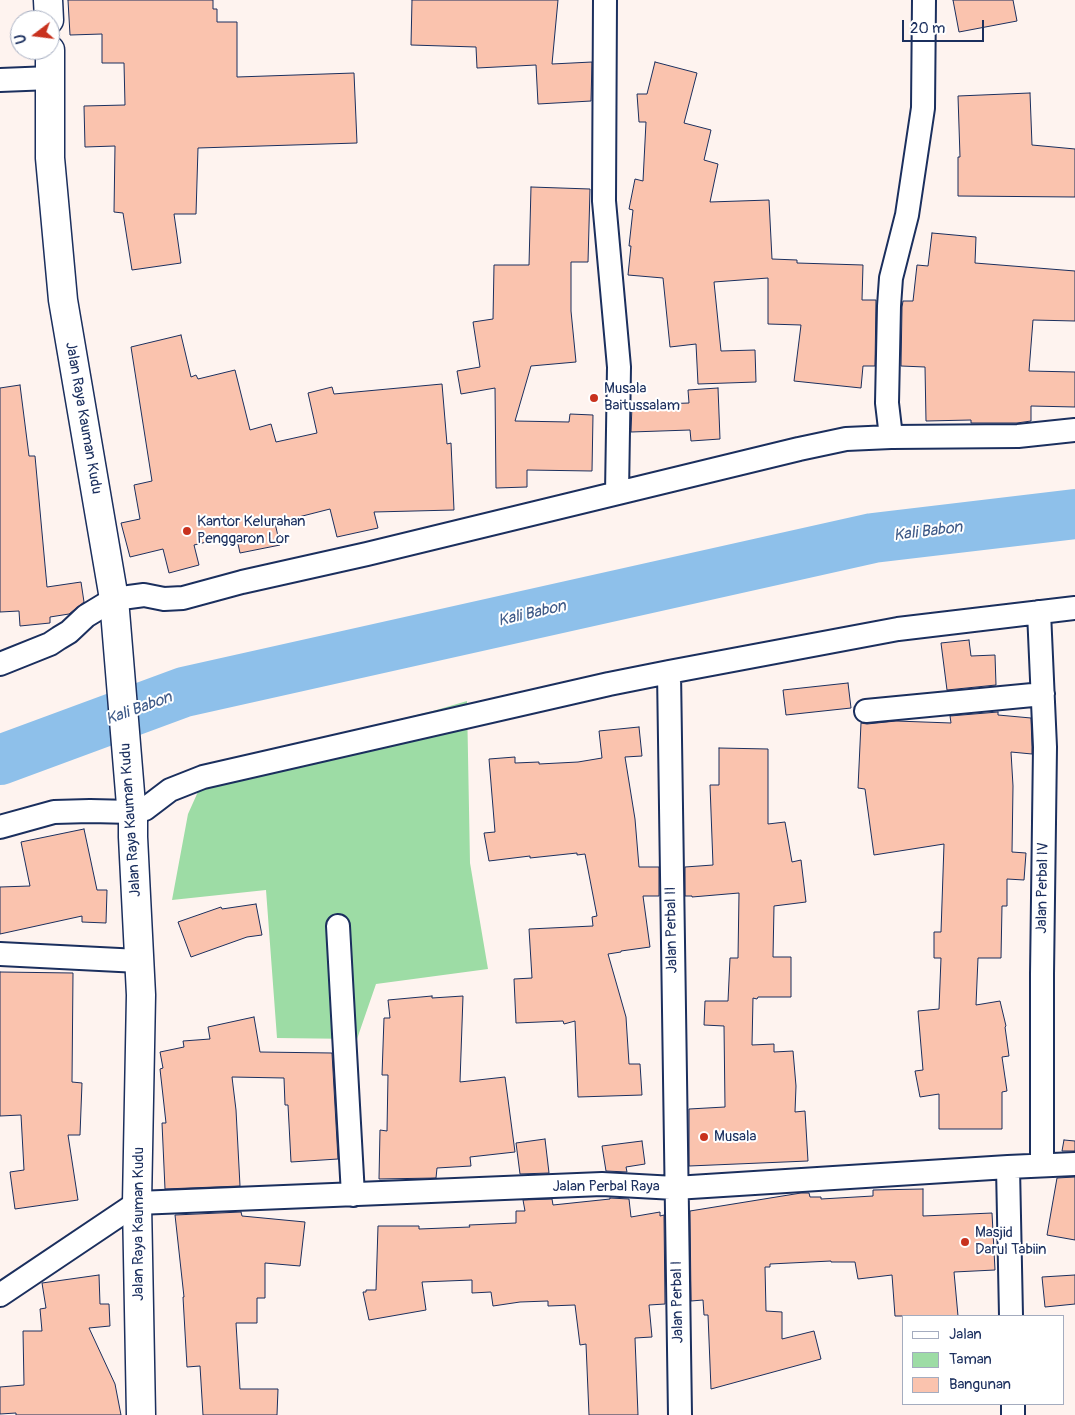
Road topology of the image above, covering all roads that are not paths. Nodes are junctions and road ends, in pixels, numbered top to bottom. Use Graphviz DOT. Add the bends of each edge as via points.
graph roads {
  1 [pos="604,0"];
  2 [pos="924,0"];
  3 [pos="50,60"];
  4 [pos="51,78"];
  5 [pos="0,80"];
  6 [pos="1075,430"];
  7 [pos="891,437"];
  8 [pos="617,493"];
  9 [pos="1075,608"];
  10 [pos="115,611"];
  11 [pos="1039,612"];
  12 [pos="0,664"];
  13 [pos="669,672"];
  14 [pos="1043,694"];
  15 [pos="866,711"];
  16 [pos="132,809"];
  17 [pos="0,827"];
  18 [pos="338,926"];
  19 [pos="0,954"];
  20 [pos="139,961"];
  21 [pos="1075,1164"];
  22 [pos="1042,1165"];
  23 [pos="1008,1167"];
  24 [pos="676,1188"];
  25 [pos="353,1195"];
  26 [pos="137,1203"];
  27 [pos="0,1295"];
  28 [pos="1011,1315"];
  29 [pos="141,1415"];
  30 [pos="680,1415"];
  1 -- 8 [label="street" via="604,201 618,368"];
  2 -- 7 [label="street" via="923,108 907,215 891,278 887,403"];
  3 -- 4 [label="street, Jalan Raya Kauman Kudu"];
  4 -- 5 [label="street"];
  4 -- 10 [label="street, Jalan Raya Kauman Kudu" via="50,158 63,300"];
  6 -- 7 [label="street" via="1018,436"];
  7 -- 8 [label="street" via="846,439"];
  8 -- 10 [label="street" via="183,598 144,595"];
  9 -- 11 [label="street"];
  10 -- 12 [label="street" via="86,616 50,644"];
  10 -- 16 [label="street, Jalan Raya Kauman Kudu"];
  11 -- 13 [label="street" via="898,629"];
  11 -- 14 [label="street, Jalan Perbal IV"];
  13 -- 16 [label="street" via="203,777 170,790 145,809"];
  13 -- 24 [label="street, Jalan Perbal II"];
  14 -- 15 [label="street"];
  14 -- 22 [label="street, Jalan Perbal IV"];
  16 -- 17 [label="street" via="54,812"];
  16 -- 20 [label="street, Jalan Raya Kauman Kudu"];
  18 -- 25 [label="street"];
  19 -- 20 [label="street"];
  20 -- 26 [label="street, Jalan Raya Kauman Kudu"];
  21 -- 22 [label="street, Jalan Perbal Raya"];
  22 -- 23 [label="street, Jalan Perbal Raya"];
  23 -- 24 [label="street, Jalan Perbal Raya"];
  23 -- 28 [label="street"];
  24 -- 25 [label="street, Jalan Perbal Raya" via="602,1184"];
  24 -- 30 [label="street, Jalan Perbal I"];
  25 -- 26 [label="street, Jalan Perbal Raya"];
  26 -- 27 [label="street"];
  26 -- 29 [label="street, Jalan Raya Kauman Kudu"];
}
